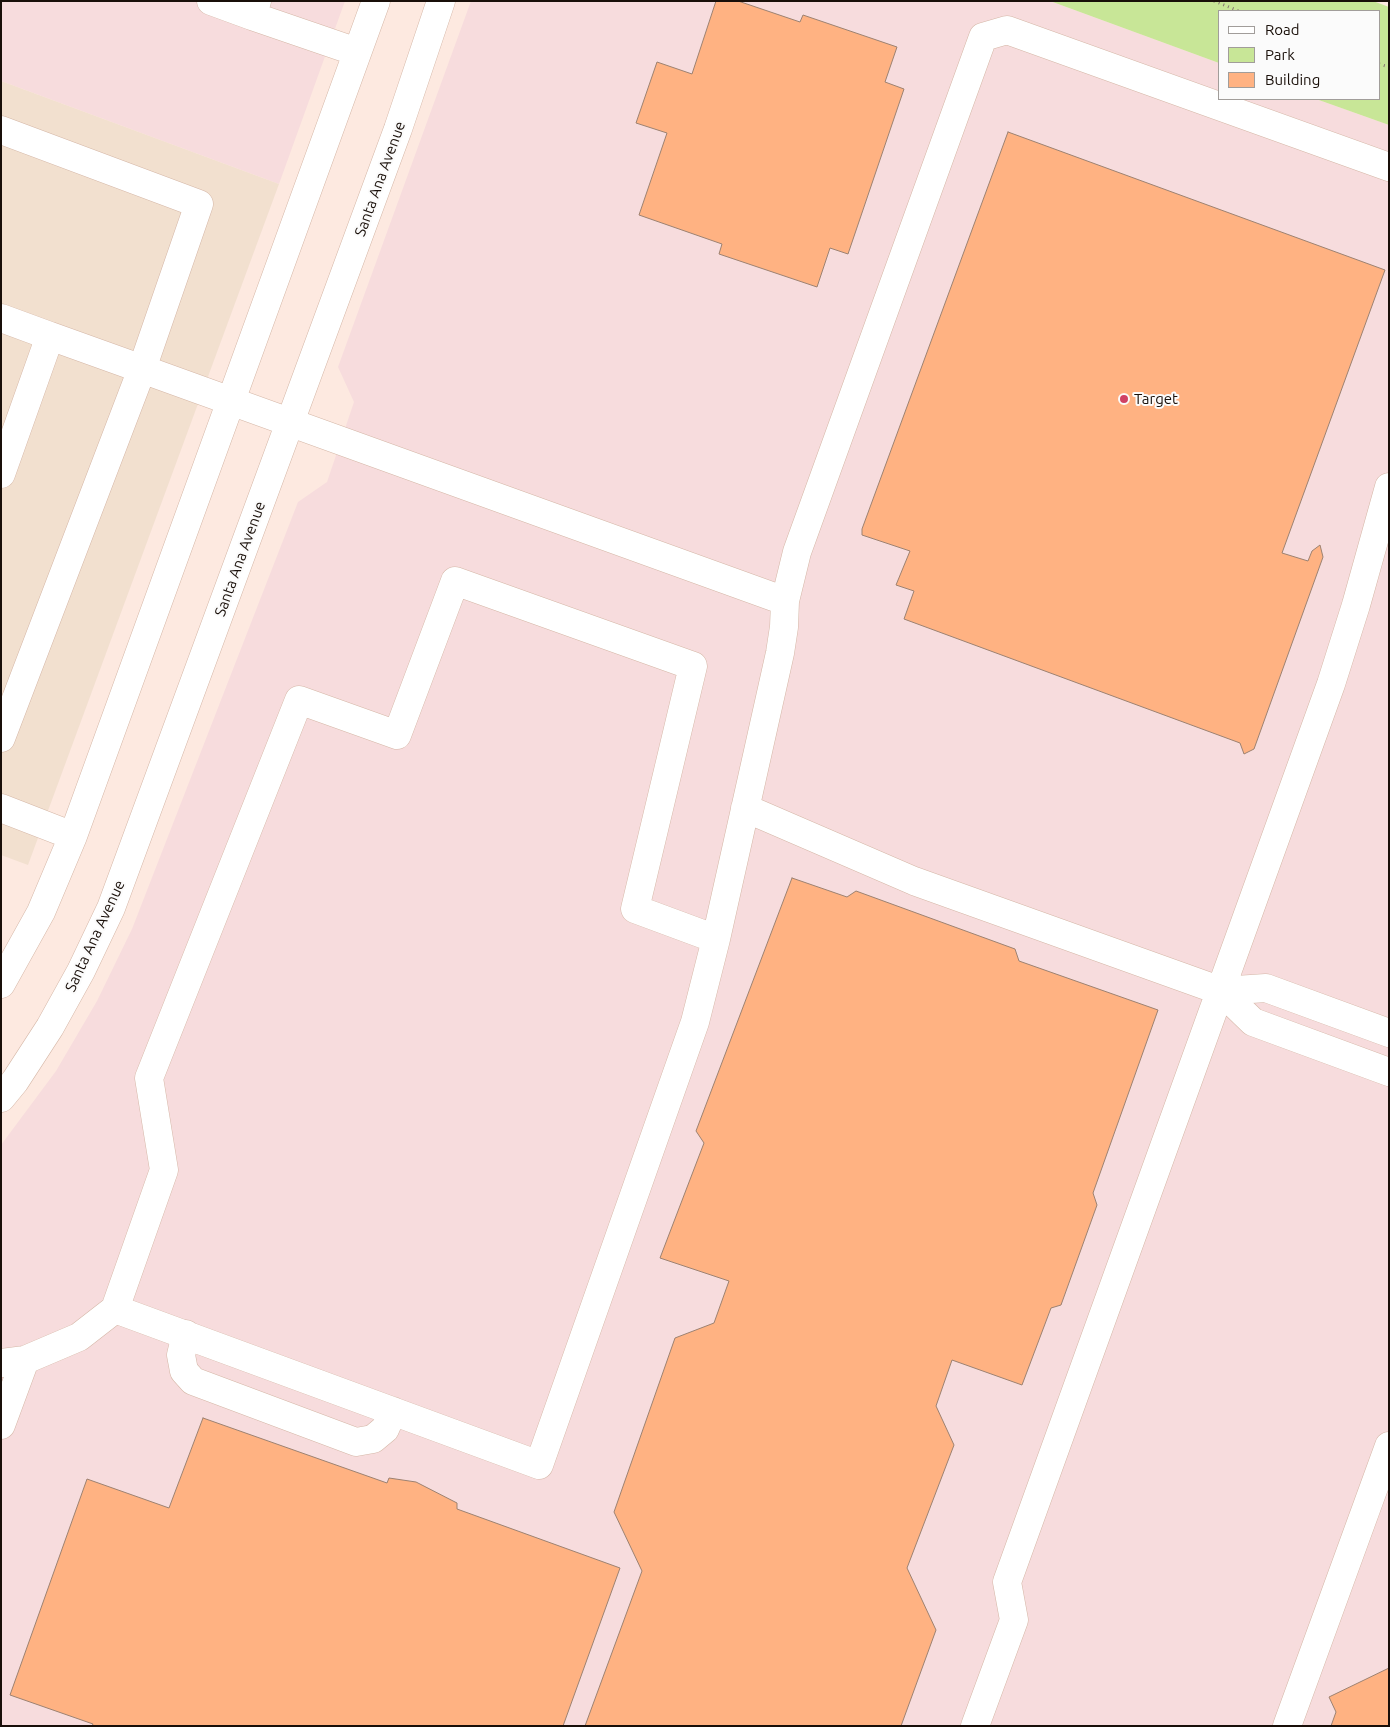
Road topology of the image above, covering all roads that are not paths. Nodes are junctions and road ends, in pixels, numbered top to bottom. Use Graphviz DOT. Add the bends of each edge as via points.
graph roads {
  1 [pos="211,1"];
  2 [pos="376,1"];
  3 [pos="441,1"];
  4 [pos="255,9"];
  5 [pos="357,52"];
  6 [pos="1,130"];
  7 [pos="1389,167"];
  8 [pos="1,318"];
  9 [pos="50,336"];
  10 [pos="142,369"];
  11 [pos="230,400"];
  12 [pos="291,422"];
  13 [pos="1,474"];
  14 [pos="1389,487"];
  15 [pos="785,601"];
  16 [pos="1,738"];
  17 [pos="1,808"];
  18 [pos="745,808"];
  19 [pos="73,836"];
  20 [pos="716,939"];
  21 [pos="1,984"];
  22 [pos="1221,991"];
  23 [pos="1389,1033"];
  24 [pos="1389,1072"];
  25 [pos="1,1098"];
  26 [pos="115,1308"];
  27 [pos="186,1334"];
  28 [pos="13,1362"];
  29 [pos="393,1411"];
  30 [pos="1,1425"];
  31 [pos="1389,1446"];
  32 [pos="976,1726"];
  33 [pos="1286,1726"];
  1 -- 4 [label="street"];
  2 -- 5 [label="street"];
  3 -- 12 [label="street, Santa Ana Avenue"];
  4 -- 5 [label="street"];
  5 -- 11 [label="street"];
  6 -- 10 [label="street" via="199,204"];
  7 -- 15 [label="street" via="1006,30 983,37 797,552"];
  8 -- 9 [label="street"];
  9 -- 10 [label="street"];
  9 -- 13 [label="street"];
  10 -- 11 [label="street"];
  10 -- 16 [label="street"];
  11 -- 12 [label="street"];
  11 -- 19 [label="street"];
  12 -- 15 [label="street"];
  12 -- 25 [label="street, Santa Ana Avenue" via="111,908 50,1027"];
  14 -- 22 [label="street" via="1330,684"];
  15 -- 18 [label="street" via="780,653"];
  17 -- 19 [label="street"];
  18 -- 20 [label="street"];
  18 -- 22 [label="street" via="914,881"];
  19 -- 21 [label="street" via="41,912"];
  20 -- 26 [label="street" via="635,909 692,666 455,581 397,735 299,700 149,1078 164,1170"];
  20 -- 29 [label="street" via="695,1022 539,1465"];
  22 -- 23 [label="street" via="1266,988"];
  22 -- 24 [label="street" via="1253,1022"];
  22 -- 32 [label="street" via="1007,1582 1014,1620"];
  26 -- 27 [label="street"];
  26 -- 28 [label="street" via="79,1337"];
  27 -- 29 [label="street"];
  27 -- 29 [label="street" via="181,1355 184,1371 193,1381 356,1442 373,1439 385,1429"];
  28 -- 30 [label="street"];
  31 -- 33 [label="street"];
}
